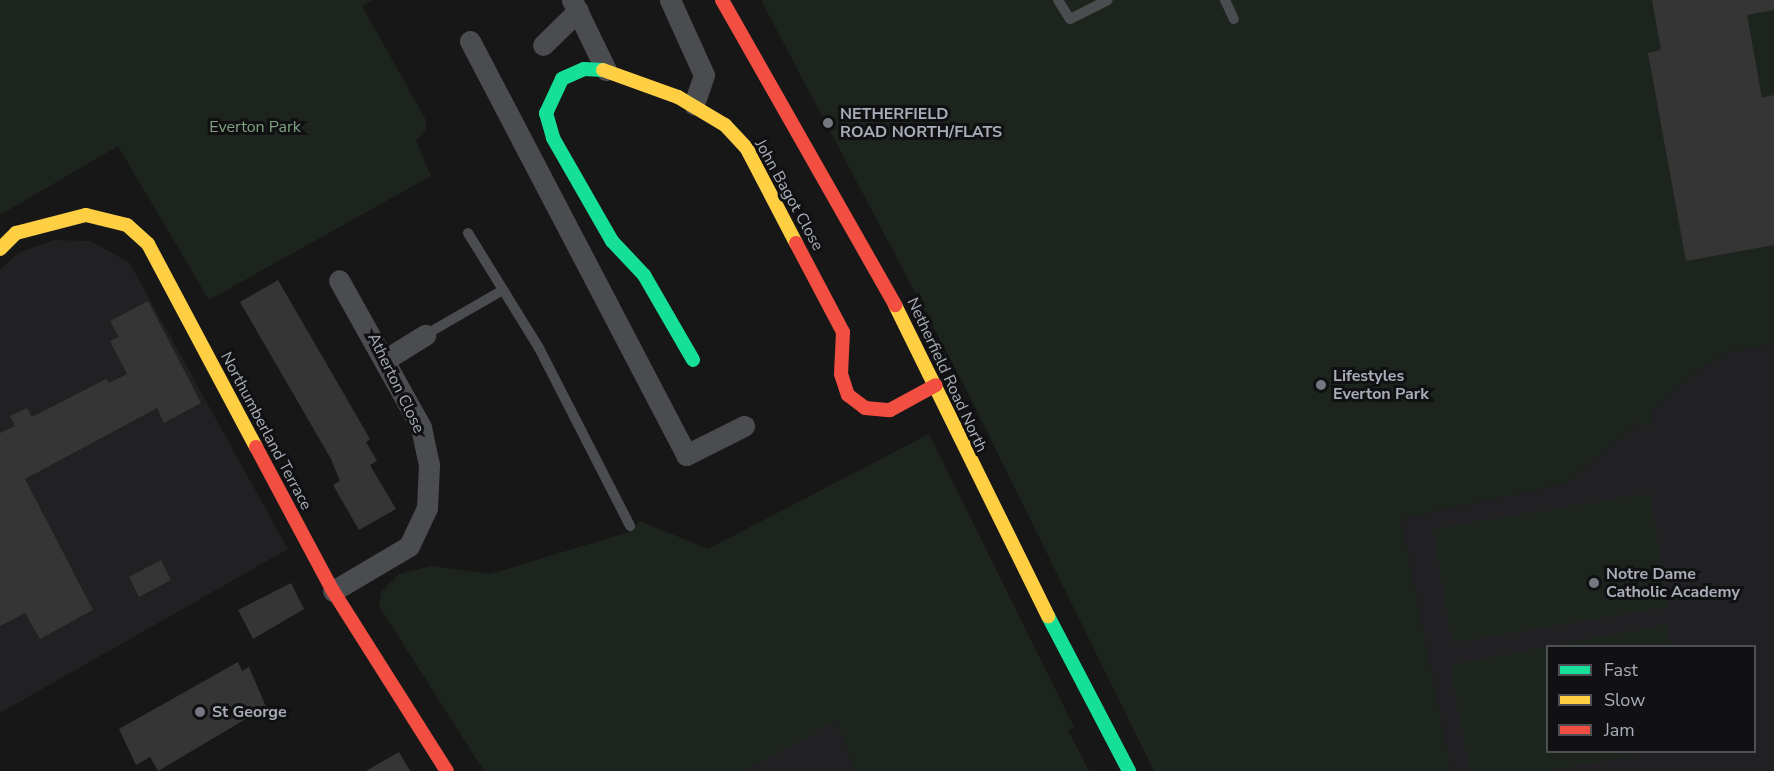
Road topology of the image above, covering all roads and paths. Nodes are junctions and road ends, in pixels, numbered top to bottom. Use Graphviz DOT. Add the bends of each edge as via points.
graph roads {
  1 [pos="670,0"];
  2 [pos="722,0"];
  3 [pos="1058,0"];
  4 [pos="1108,0"];
  5 [pos="1225,0"];
  6 [pos="575,6"];
  7 [pos="1234,19"];
  8 [pos="470,41"];
  9 [pos="543,45"];
  10 [pos="606,70"];
  11 [pos="694,104"];
  12 [pos="468,233"];
  13 [pos="0,249"];
  14 [pos="339,280"];
  15 [pos="503,290"];
  16 [pos="425,335"];
  17 [pos="388,358"];
  18 [pos="693,360"];
  19 [pos="936,385"];
  20 [pos="744,426"];
  21 [pos="630,526"];
  22 [pos="333,591"];
  23 [pos="447,771"];
  24 [pos="1130,771"];
  1 -- 11 [label="street" via="704,75"];
  2 -- 19 [label="street, Netherfield Road North" via="878,270"];
  3 -- 4 [label="lane" via="1070,19"];
  5 -- 7 [label="lane"];
  6 -- 9 [label="street"];
  6 -- 10 [label="street"];
  8 -- 20 [label="street" via="686,455"];
  10 -- 11 [label="street, John Bagot Close"];
  10 -- 18 [label="street, John Bagot Close" via="584,69 562,80 546,113 553,138 612,241 644,275"];
  11 -- 19 [label="street, John Bagot Close" via="726,125 757,165 843,332 841,374 848,395 866,408 890,410"];
  12 -- 15 [label="lane"];
  13 -- 22 [label="street, Northumberland Terrace" via="16,233 86,215 127,225 148,244"];
  14 -- 17 [label="street, Atherton Close"];
  15 -- 16 [label="lane"];
  15 -- 21 [label="lane" via="539,348"];
  16 -- 17 [label="street"];
  17 -- 22 [label="street, Atherton Close" via="422,427 429,465 427,508 409,546"];
  19 -- 24 [label="street, Netherfield Road North" via="989,503"];
  22 -- 23 [label="street, Northumberland Terrace"];
}
